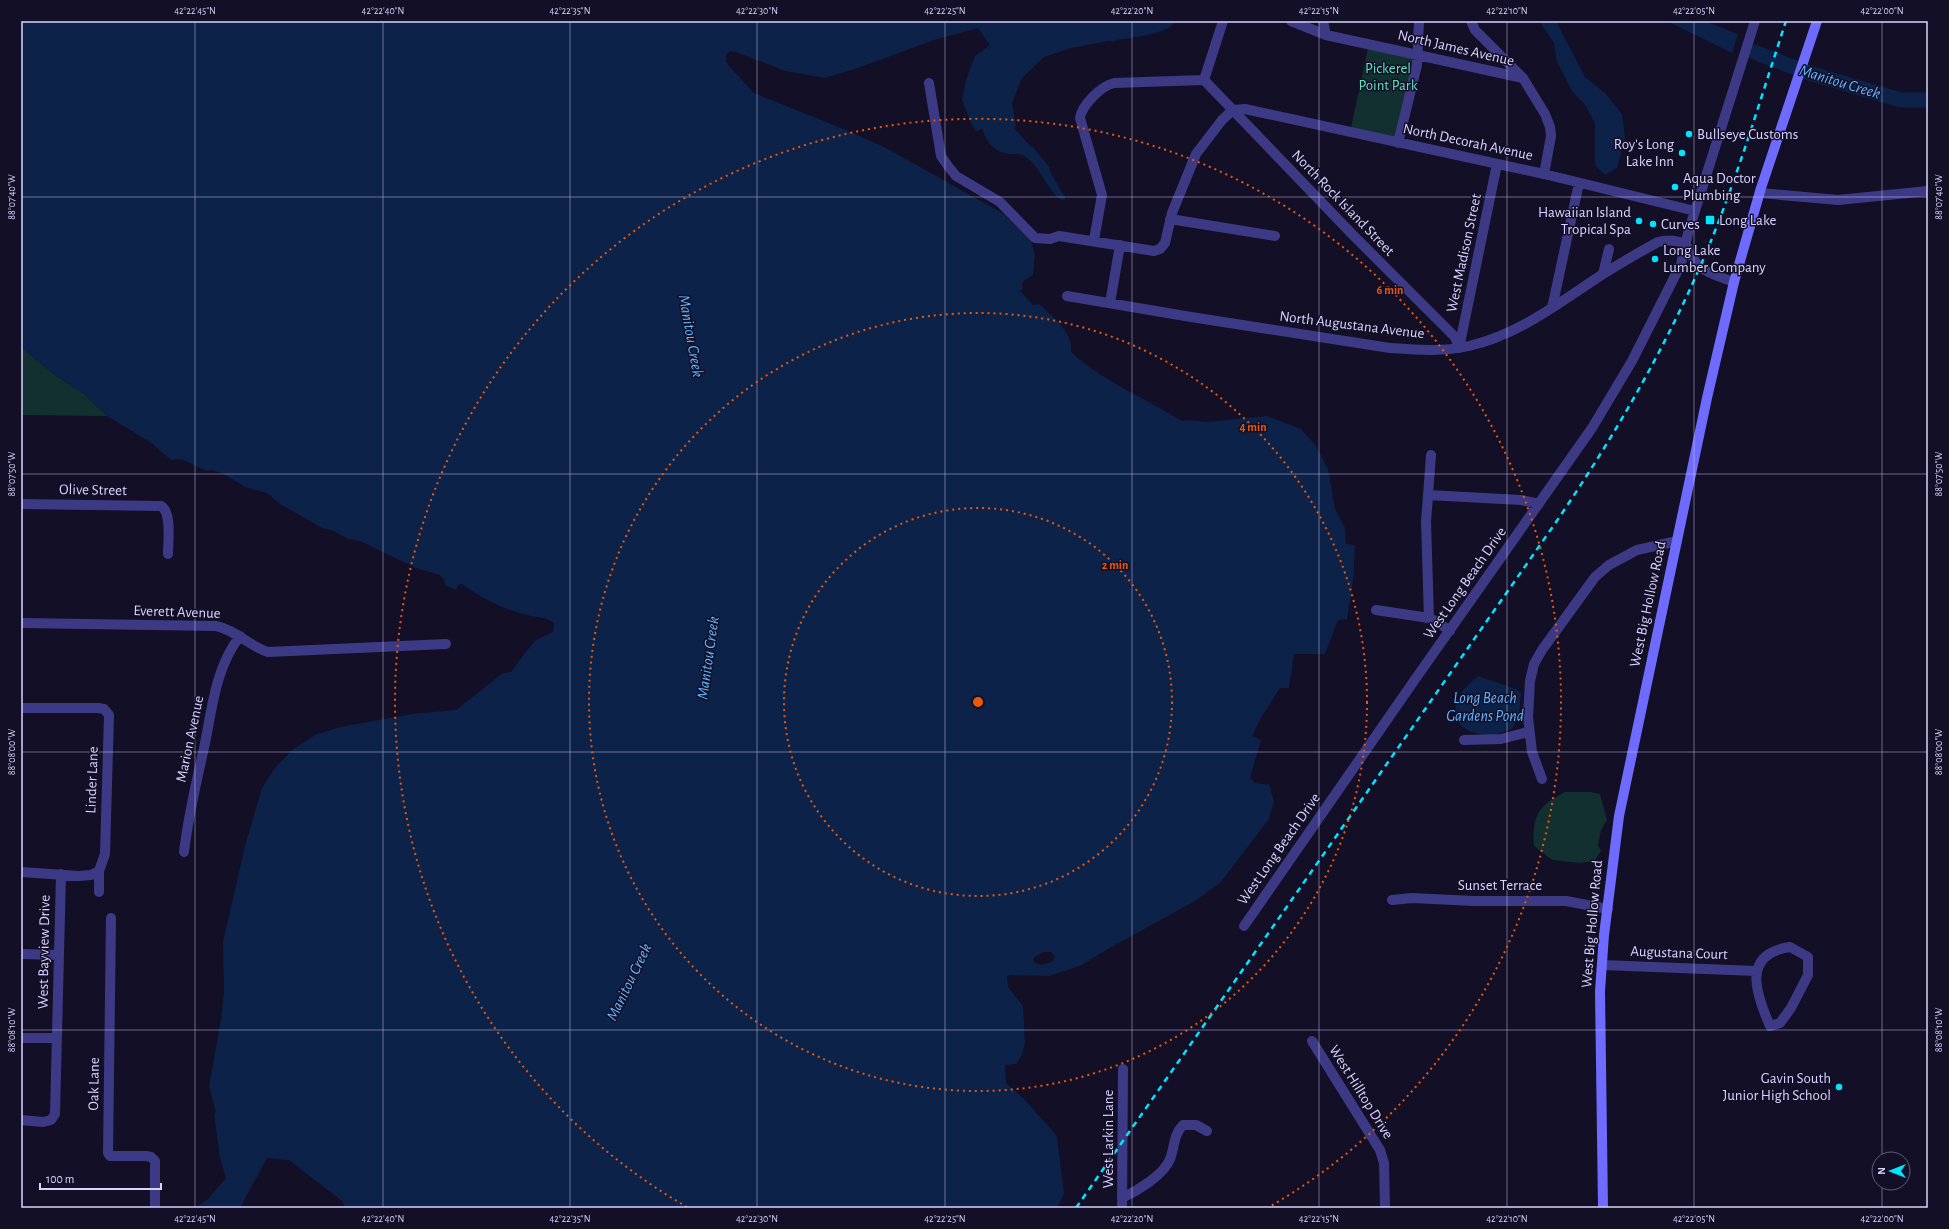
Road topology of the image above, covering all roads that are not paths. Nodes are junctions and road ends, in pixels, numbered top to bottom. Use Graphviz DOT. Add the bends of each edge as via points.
graph roads {
  1 [pos="1223,21"];
  2 [pos="1291,21"];
  3 [pos="1323,21"];
  4 [pos="1419,21"];
  5 [pos="1471,21"];
  6 [pos="1755,21"];
  7 [pos="1817,21"];
  8 [pos="1326,35"];
  9 [pos="1418,55"];
  10 [pos="1523,78"];
  11 [pos="1204,80"];
  12 [pos="928,83"];
  13 [pos="1233,110"];
  14 [pos="1398,142"];
  15 [pos="1497,164"];
  16 [pos="1544,174"];
  17 [pos="1579,183"];
  18 [pos="1928,191"];
  19 [pos="1760,193"];
  20 [pos="1695,211"];
  21 [pos="1170,219"];
  22 [pos="1275,236"];
  23 [pos="1094,240"];
  24 [pos="1686,244"];
  25 [pos="1120,245"];
  26 [pos="1609,249"];
  27 [pos="1603,274"];
  28 [pos="1734,282"];
  29 [pos="1067,296"];
  30 [pos="1110,303"];
  31 [pos="1552,308"];
  32 [pos="1459,348"];
  33 [pos="1431,455"];
  34 [pos="1428,495"];
  35 [pos="21,504"];
  36 [pos="1539,504"];
  37 [pos="1677,541"];
  38 [pos="168,554"];
  39 [pos="1376,610"];
  40 [pos="1429,618"];
  41 [pos="21,623"];
  42 [pos="1450,631"];
  43 [pos="240,636"];
  44 [pos="446,644"];
  45 [pos="21,708"];
  46 [pos="1528,732"];
  47 [pos="1464,740"];
  48 [pos="1542,779"];
  49 [pos="184,852"];
  50 [pos="98,871"];
  51 [pos="21,872"];
  52 [pos="61,874"];
  53 [pos="99,892"];
  54 [pos="1392,900"];
  55 [pos="1608,909"];
  56 [pos="111,918"];
  57 [pos="1244,926"];
  58 [pos="21,954"];
  59 [pos="59,955"];
  60 [pos="1602,965"];
  61 [pos="1756,971"];
  62 [pos="21,1038"];
  63 [pos="57,1038"];
  64 [pos="1312,1041"];
  65 [pos="1123,1069"];
  66 [pos="21,1120"];
  67 [pos="1207,1131"];
  68 [pos="1122,1203"];
  69 [pos="155,1208"];
  70 [pos="1385,1208"];
  71 [pos="1603,1208"];
  1 -- 11 [label="street"];
  2 -- 8 [label="street, North James Avenue"];
  3 -- 8 [label="street"];
  4 -- 9 [label="street"];
  5 -- 10 [label="street" via="1475,30"];
  6 -- 20 [label="street, West Long Beach Drive"];
  7 -- 19 [label="main road, West Big Hollow Road"];
  8 -- 9 [label="street, North James Avenue"];
  9 -- 10 [label="street, North James Avenue"];
  9 -- 14 [label="street"];
  10 -- 16 [label="street" via="1550,126 1551,136"];
  11 -- 13 [label="street, North Rock Island Street"];
  11 -- 23 [label="street" via="1114,83 1107,85 1083,108 1080,118 1102,195"];
  12 -- 23 [label="street" via="941,156 952,172 1000,202 1036,238 1050,239 1059,236"];
  13 -- 14 [label="street, North Decorah Avenue" via="1244,109"];
  13 -- 21 [label="street" via="1196,154"];
  13 -- 32 [label="street, North Rock Island Street" via="1455,337"];
  14 -- 15 [label="street, North Decorah Avenue"];
  15 -- 16 [label="street, North Decorah Avenue"];
  15 -- 32 [label="street, West Madison Street"];
  16 -- 17 [label="street, North Decorah Avenue"];
  17 -- 20 [label="street, North Decorah Avenue"];
  17 -- 31 [label="street"];
  18 -- 19 [label="street" via="1838,200"];
  19 -- 28 [label="main road, West Big Hollow Road"];
  20 -- 24 [label="street, West Long Beach Drive"];
  21 -- 22 [label="street"];
  21 -- 25 [label="street" via="1167,237 1160,249 1154,251"];
  23 -- 25 [label="street"];
  24 -- 27 [label="street, North Augustana Avenue" via="1676,240 1658,242"];
  24 -- 28 [label="street" via="1696,264 1705,272"];
  24 -- 36 [label="street, West Long Beach Drive" via="1681,264 1614,393"];
  25 -- 30 [label="street"];
  26 -- 27 [label="street"];
  27 -- 31 [label="street, North Augustana Avenue"];
  28 -- 37 [label="main road, West Big Hollow Road" via="1706,398"];
  29 -- 30 [label="street, North Augustana Avenue"];
  30 -- 32 [label="street, North Augustana Avenue" via="1390,348 1418,351"];
  31 -- 32 [label="street, North Augustana Avenue" via="1520,328"];
  33 -- 34 [label="street"];
  34 -- 36 [label="street" via="1521,500"];
  34 -- 40 [label="street" via="1426,565"];
  35 -- 38 [label="street, Olive Street" via="164,507 168,517"];
  36 -- 42 [label="street, West Long Beach Drive"];
  37 -- 46 [label="street" via="1622,556 1595,577 1534,664 1530,681"];
  37 -- 55 [label="main road, West Big Hollow Road" via="1619,816"];
  39 -- 40 [label="street"];
  40 -- 42 [label="street"];
  41 -- 43 [label="street, Everett Avenue" via="216,626 231,630"];
  42 -- 57 [label="street, West Long Beach Drive"];
  43 -- 44 [label="street, Everett Avenue" via="268,652"];
  43 -- 49 [label="street, Marion Avenue" via="229,650 217,686 187,824"];
  45 -- 50 [label="street, Linder Lane" via="104,709 110,720 105,854"];
  46 -- 47 [label="street" via="1501,739"];
  46 -- 48 [label="street"];
  50 -- 52 [label="street" via="91,876"];
  50 -- 53 [label="street, Linder Lane"];
  51 -- 52 [label="street"];
  52 -- 59 [label="street, West Bayview Drive"];
  54 -- 55 [label="street, Sunset Terrace" via="1412,898 1566,901"];
  55 -- 60 [label="main road, West Big Hollow Road"];
  56 -- 69 [label="street, Oak Lane" via="108,1152 110,1156 146,1156 155,1161"];
  58 -- 59 [label="street"];
  59 -- 63 [label="street, West Bayview Drive"];
  60 -- 61 [label="street, Augustana Court"];
  60 -- 71 [label="main road, West Big Hollow Road" via="1600,991"];
  61 -- 61 [label="street" via="1764,956 1778,949 1790,947 1808,957 1808,975 1792,1008 1780,1023 1770,1026 1761,1005"];
  62 -- 63 [label="street"];
  63 -- 66 [label="street, West Bayview Drive" via="55,1114 51,1120 43,1122"];
  64 -- 70 [label="street, West Hilltop Drive" via="1380,1150 1384,1163"];
  65 -- 68 [label="street, West Larkin Lane"];
  67 -- 68 [label="street" via="1196,1125 1183,1125 1176,1134 1171,1158 1164,1170"];
}
